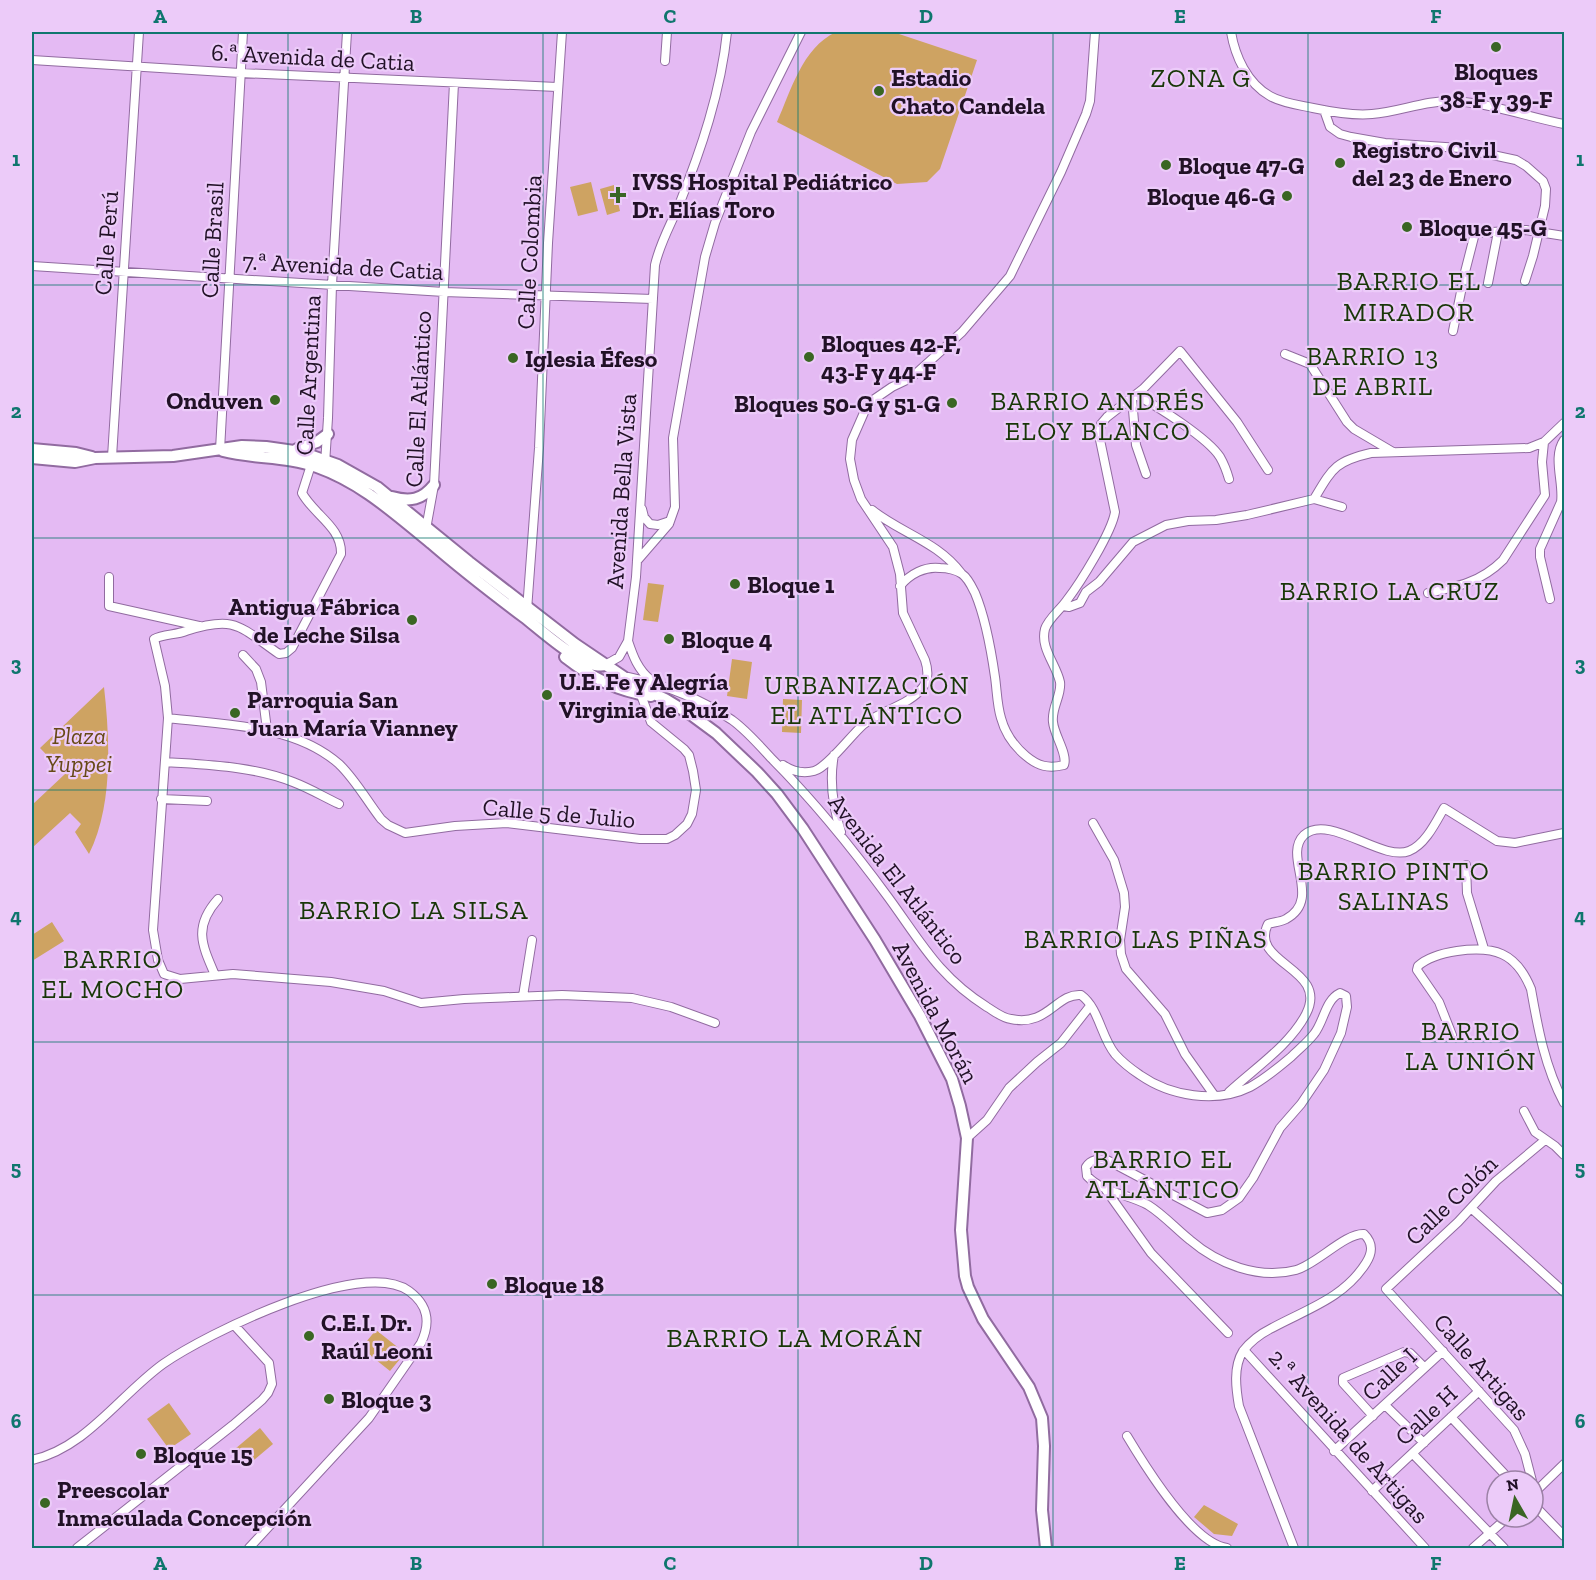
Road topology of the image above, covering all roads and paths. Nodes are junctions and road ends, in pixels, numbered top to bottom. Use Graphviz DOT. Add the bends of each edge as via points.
graph roads {
  1 [pos="139,32"];
  2 [pos="243,32"];
  3 [pos="347,32"];
  4 [pos="562,32"];
  5 [pos="667,32"];
  6 [pos="726,32"];
  7 [pos="801,32"];
  8 [pos="1095,32"];
  9 [pos="1231,32"];
  10 [pos="32,60"];
  11 [pos="665,61"];
  12 [pos="137,67"];
  13 [pos="240,73"];
  14 [pos="344,78"];
  15 [pos="454,83"];
  16 [pos="557,87"];
  17 [pos="1324,110"];
  18 [pos="1564,124"];
  19 [pos="1538,231"];
  20 [pos="1498,232"];
  21 [pos="1564,236"];
  22 [pos="32,266"];
  23 [pos="124,272"];
  24 [pos="229,278"];
  25 [pos="1525,281"];
  26 [pos="1488,283"];
  27 [pos="332,285"];
  28 [pos="444,292"];
  29 [pos="545,295"];
  30 [pos="653,299"];
  31 [pos="1453,331"];
  32 [pos="1285,354"];
  33 [pos="1134,396"];
  34 [pos="1564,423"];
  35 [pos="328,434"];
  36 [pos="1564,440"];
  37 [pos="1544,442"];
  38 [pos="32,449"];
  39 [pos="285,449"];
  40 [pos="220,450"];
  41 [pos="1394,453"];
  42 [pos="112,457"];
  43 [pos="32,458"];
  44 [pos="95,458"];
  45 [pos="311,465"];
  46 [pos="325,465"];
  47 [pos="1268,470"];
  48 [pos="1146,474"];
  49 [pos="1229,479"];
  50 [pos="434,485"];
  51 [pos="375,491"];
  52 [pos="390,497"];
  53 [pos="1314,499"];
  54 [pos="640,501"];
  55 [pos="867,505"];
  56 [pos="1342,507"];
  57 [pos="672,520"];
  58 [pos="424,531"];
  59 [pos="638,561"];
  60 [pos="961,573"];
  61 [pos="109,578"];
  62 [pos="900,586"];
  63 [pos="1428,593"];
  64 [pos="1550,599"];
  65 [pos="1063,606"];
  66 [pos="526,612"];
  67 [pos="199,626"];
  68 [pos="539,628"];
  69 [pos="628,641"];
  70 [pos="243,655"];
  71 [pos="605,665"];
  72 [pos="582,670"];
  73 [pos="623,676"];
  74 [pos="655,683"];
  75 [pos="641,695"];
  76 [pos="665,699"];
  77 [pos="168,718"];
  78 [pos="267,730"];
  79 [pos="765,752"];
  80 [pos="835,753"];
  81 [pos="165,762"];
  82 [pos="161,799"];
  83 [pos="207,801"];
  84 [pos="339,804"];
  85 [pos="1093,823"];
  86 [pos="1564,833"];
  87 [pos="842,837"];
  88 [pos="1466,865"];
  89 [pos="218,899"];
  90 [pos="532,940"];
  91 [pos="1484,949"];
  92 [pos="215,975"];
  93 [pos="522,996"];
  94 [pos="1090,1006"];
  95 [pos="715,1023"];
  96 [pos="1452,1035"];
  97 [pos="1228,1093"];
  98 [pos="1214,1095"];
  99 [pos="1564,1103"];
  100 [pos="1524,1111"];
  101 [pos="968,1138"];
  102 [pos="1545,1140"];
  103 [pos="1564,1155"];
  104 [pos="1106,1190"];
  105 [pos="1471,1208"];
  106 [pos="1386,1289"];
  107 [pos="1564,1292"];
  108 [pos="235,1326"];
  109 [pos="1228,1333"];
  110 [pos="1244,1350"];
  111 [pos="1443,1351"];
  112 [pos="1424,1367"];
  113 [pos="1479,1391"];
  114 [pos="1385,1405"];
  115 [pos="1373,1416"];
  116 [pos="1451,1417"];
  117 [pos="1127,1436"];
  118 [pos="1424,1443"];
  119 [pos="1335,1451"];
  120 [pos="1413,1454"];
  121 [pos="32,1460"];
  122 [pos="1564,1464"];
  123 [pos="1500,1469"];
  124 [pos="1529,1469"];
  125 [pos="1545,1482"];
  126 [pos="1372,1491"];
  127 [pos="1545,1516"];
  128 [pos="1494,1529"];
  129 [pos="1490,1533"];
  130 [pos="1564,1536"];
  131 [pos="77,1548"];
  132 [pos="249,1548"];
  133 [pos="1046,1548"];
  134 [pos="1227,1548"];
  135 [pos="1294,1548"];
  136 [pos="1425,1548"];
  137 [pos="1473,1548"];
  138 [pos="1504,1548"];
  1 -- 12 [label="street, Calle Perú"];
  2 -- 13 [label="street, Calle Brasil"];
  3 -- 14 [label="street, Calle Argentina"];
  4 -- 16 [label="street, Calle Colombia"];
  5 -- 11 [label="street"];
  6 -- 30 [label="street, Avenida Bella Vista" via="722,66 705,130 658,251"];
  7 -- 57 [label="street" via="735,168 705,257 673,438 676,492"];
  8 -- 55 [label="street" via="1086,114 1010,276 962,332 911,378 873,400 856,427 850,449 851,471"];
  9 -- 17 [label="street" via="1238,58 1263,91 1271,97"];
  10 -- 12 [label="street, 6.ª Avenida de Catia"];
  12 -- 13 [label="street, 6.ª Avenida de Catia"];
  12 -- 23 [label="street, Calle Perú"];
  13 -- 14 [label="street, 6.ª Avenida de Catia"];
  13 -- 24 [label="street, Calle Brasil"];
  14 -- 15 [label="street, 6.ª Avenida de Catia"];
  14 -- 27 [label="street, Calle Argentina"];
  15 -- 16 [label="street, 6.ª Avenida de Catia"];
  15 -- 28 [label="street, Calle El Atlántico"];
  16 -- 29 [label="street, Calle Colombia"];
  17 -- 18 [label="street" via="1371,114 1453,101"];
  17 -- 19 [label="street" via="1330,127 1340,134 1385,143 1460,148 1522,162 1543,181 1546,189"];
  19 -- 20 [label="street"];
  19 -- 21 [label="street"];
  19 -- 25 [label="street"];
  20 -- 26 [label="street"];
  20 -- 31 [label="street" via="1477,231 1473,236"];
  22 -- 23 [label="street, 7.ª Avenida de Catia"];
  23 -- 24 [label="street, 7.ª Avenida de Catia"];
  23 -- 42 [label="street, Calle Perú"];
  24 -- 27 [label="street, 7.ª Avenida de Catia"];
  24 -- 40 [label="street, Calle Brasil"];
  27 -- 28 [label="street, 7.ª Avenida de Catia"];
  27 -- 35 [label="street, Calle Argentina"];
  28 -- 29 [label="street, 7.ª Avenida de Catia"];
  28 -- 50 [label="street, Calle El Atlántico"];
  29 -- 30 [label="street, 7.ª Avenida de Catia"];
  29 -- 66 [label="street, Calle Colombia" via="539,448"];
  30 -- 54 [label="street, Avenida Bella Vista"];
  32 -- 41 [label="street" via="1310,364 1347,422"];
  33 -- 47 [label="street" via="1180,351 1237,422"];
  33 -- 48 [label="street" via="1137,445"];
  33 -- 49 [label="street" via="1162,410 1208,444 1220,458"];
  33 -- 65 [label="street" via="1099,428 1114,521"];
  34 -- 37 [label="street"];
  35 -- 39 [label="main road" via="308,447"];
  35 -- 46 [label="street, Calle Argentina"];
  36 -- 64 [label="street" via="1559,452 1561,502 1540,549"];
  37 -- 41 [label="street" via="1529,448"];
  37 -- 63 [label="street" via="1545,495 1503,560 1476,580"];
  38 -- 44 [label="main road"];
  39 -- 40 [label="main road" via="242,446"];
  39 -- 46 [label="main road"];
  40 -- 42 [label="main road"];
  40 -- 45 [label="main road"];
  41 -- 53 [label="street" via="1371,453 1342,461"];
  42 -- 44 [label="main road"];
  43 -- 44 [label="main road" via="75,462"];
  45 -- 46 [label="main road"];
  45 -- 67 [label="street" via="302,493 334,530 340,554 292,648 279,654 231,624"];
  46 -- 51 [label="main road" via="356,474"];
  50 -- 52 [label="main road" via="419,498 403,501"];
  50 -- 58 [label="street, Calle El Atlántico"];
  51 -- 52 [label="main road"];
  51 -- 58 [label="main road"];
  52 -- 58 [label="main road"];
  53 -- 56 [label="street"];
  53 -- 65 [label="street" via="1247,515 1178,522 1157,529 1133,542 1080,603"];
  54 -- 57 [label="street" via="650,524"];
  54 -- 59 [label="street, Avenida Bella Vista"];
  55 -- 60 [label="street" via="951,559"];
  55 -- 62 [label="street" via="893,547"];
  57 -- 59 [label="street"];
  58 -- 66 [label="main road"];
  59 -- 69 [label="street, Avenida Bella Vista"];
  60 -- 62 [label="street" via="940,568 923,570 909,576"];
  60 -- 65 [label="street" via="981,608 1005,730 1023,753 1046,767 1064,765 1066,761 1052,715 1060,681 1044,638 1047,624"];
  61 -- 67 [label="street" via="109,606"];
  62 -- 80 [label="street" via="903,613 925,660 927,680 916,694 862,726"];
  66 -- 68 [label="main road"];
  66 -- 71 [label="main road"];
  67 -- 77 [label="street" via="154,639"];
  68 -- 71 [label="main road" via="582,660 599,667"];
  68 -- 72 [label="main road, Avenida Morán" via="546,642"];
  69 -- 71 [label="street" via="619,657"];
  69 -- 74 [label="street, Avenida Bella Vista" via="637,665"];
  70 -- 78 [label="street" via="256,669 261,682"];
  71 -- 73 [label="main road, Avenida Morán"];
  72 -- 73 [label="main road"];
  72 -- 75 [label="main road, Avenida Morán" via="617,689"];
  73 -- 74 [label="street, Avenida El Atlántico"];
  73 -- 76 [label="main road, Avenida Morán"];
  74 -- 79 [label="street, Avenida El Atlántico" via="720,713"];
  75 -- 76 [label="main road, Avenida Morán"];
  75 -- 78 [label="street, Calle 5 de Julio" via="651,722 688,755 696,782 687,824 667,839 507,823 405,833 381,819 338,764 306,744"];
  76 -- 101 [label="main road, Avenida Morán" via="710,729 746,760 803,830 920,1016 952,1079"];
  77 -- 78 [label="street, Calle 5 de Julio"];
  77 -- 81 [label="street"];
  79 -- 80 [label="street" via="789,769 801,772 820,768"];
  79 -- 87 [label="street, Avenida El Atlántico"];
  80 -- 87 [label="street" via="833,799"];
  81 -- 82 [label="street"];
  81 -- 84 [label="street" via="268,774"];
  82 -- 83 [label="street"];
  82 -- 92 [label="street" via="153,930 158,960 164,974 180,979"];
  85 -- 98 [label="street" via="1114,860 1124,893 1120,940 1126,969 1165,1014 1185,1054"];
  86 -- 97 [label="street" via="1515,843 1497,841 1444,808 1422,841 1407,852 1386,851 1324,830 1307,833 1297,848 1302,881 1300,904 1285,920 1268,924 1264,938 1274,956 1307,984 1308,1010 1290,1037"];
  87 -- 94 [label="street, Avenida El Atlántico" via="930,957 971,997 1008,1019 1023,1021 1050,1012 1073,995 1084,997"];
  88 -- 91 [label="street" via="1467,893"];
  89 -- 92 [label="street" via="201,928"];
  90 -- 93 [label="street"];
  91 -- 96 [label="street" via="1451,952 1420,964 1418,970 1439,1002"];
  91 -- 99 [label="street" via="1501,954 1522,971 1531,989 1544,1058"];
  92 -- 93 [label="street" via="348,984 422,1003"];
  93 -- 95 [label="street" via="632,998"];
  94 -- 98 [label="street" via="1115,1055 1141,1076 1174,1092"];
  94 -- 101 [label="street" via="1061,1043 1010,1088"];
  97 -- 98 [label="street"];
  97 -- 104 [label="street" via="1248,1088 1284,1062 1314,1035 1332,998 1340,993 1346,996 1341,1033 1324,1070 1280,1128 1239,1198 1222,1210 1207,1213 1107,1160 1088,1163 1087,1176"];
  100 -- 102 [label="street"];
  101 -- 133 [label="main road, Avenida Morán" via="961,1230 965,1276 983,1319 1039,1408"];
  102 -- 103 [label="street"];
  102 -- 105 [label="street, Calle Colón"];
  104 -- 109 [label="street" via="1151,1253"];
  104 -- 110 [label="street" via="1151,1207 1215,1258 1255,1272 1294,1270 1353,1235 1366,1236 1371,1253 1363,1268 1336,1295 1266,1332"];
  105 -- 106 [label="street, Calle Colón"];
  105 -- 107 [label="street"];
  106 -- 111 [label="street, Calle Artigas"];
  108 -- 121 [label="street" via="169,1361 85,1432"];
  108 -- 131 [label="street" via="268,1364 272,1384 268,1393"];
  108 -- 132 [label="street" via="296,1298 374,1283 408,1290 423,1305 427,1321 427,1330 405,1368 369,1418"];
  110 -- 119 [label="street, 2.ª Avenida de Artigas"];
  110 -- 135 [label="street" via="1235,1385 1239,1406"];
  111 -- 112 [label="street, Calle I"];
  111 -- 113 [label="street, Calle Artigas"];
  112 -- 114 [label="street, Calle I"];
  112 -- 115 [label="street" via="1404,1352 1345,1377 1342,1381"];
  113 -- 116 [label="street, Calle H"];
  113 -- 124 [label="street, Calle Artigas" via="1514,1430"];
  114 -- 115 [label="street, Calle I"];
  114 -- 118 [label="street"];
  115 -- 119 [label="street, Calle I"];
  116 -- 118 [label="street, Calle H"];
  116 -- 123 [label="street"];
  117 -- 134 [label="street" via="1174,1506 1212,1544"];
  118 -- 120 [label="street, Calle H"];
  119 -- 126 [label="street, 2.ª Avenida de Artigas"];
  120 -- 126 [label="street, Calle H"];
  120 -- 129 [label="street"];
  122 -- 125 [label="street"];
  126 -- 136 [label="street, 2.ª Avenida de Artigas"];
  127 -- 130 [label="street"];
  128 -- 129 [label="street"];
  129 -- 137 [label="street"];
  129 -- 138 [label="street"];
}
